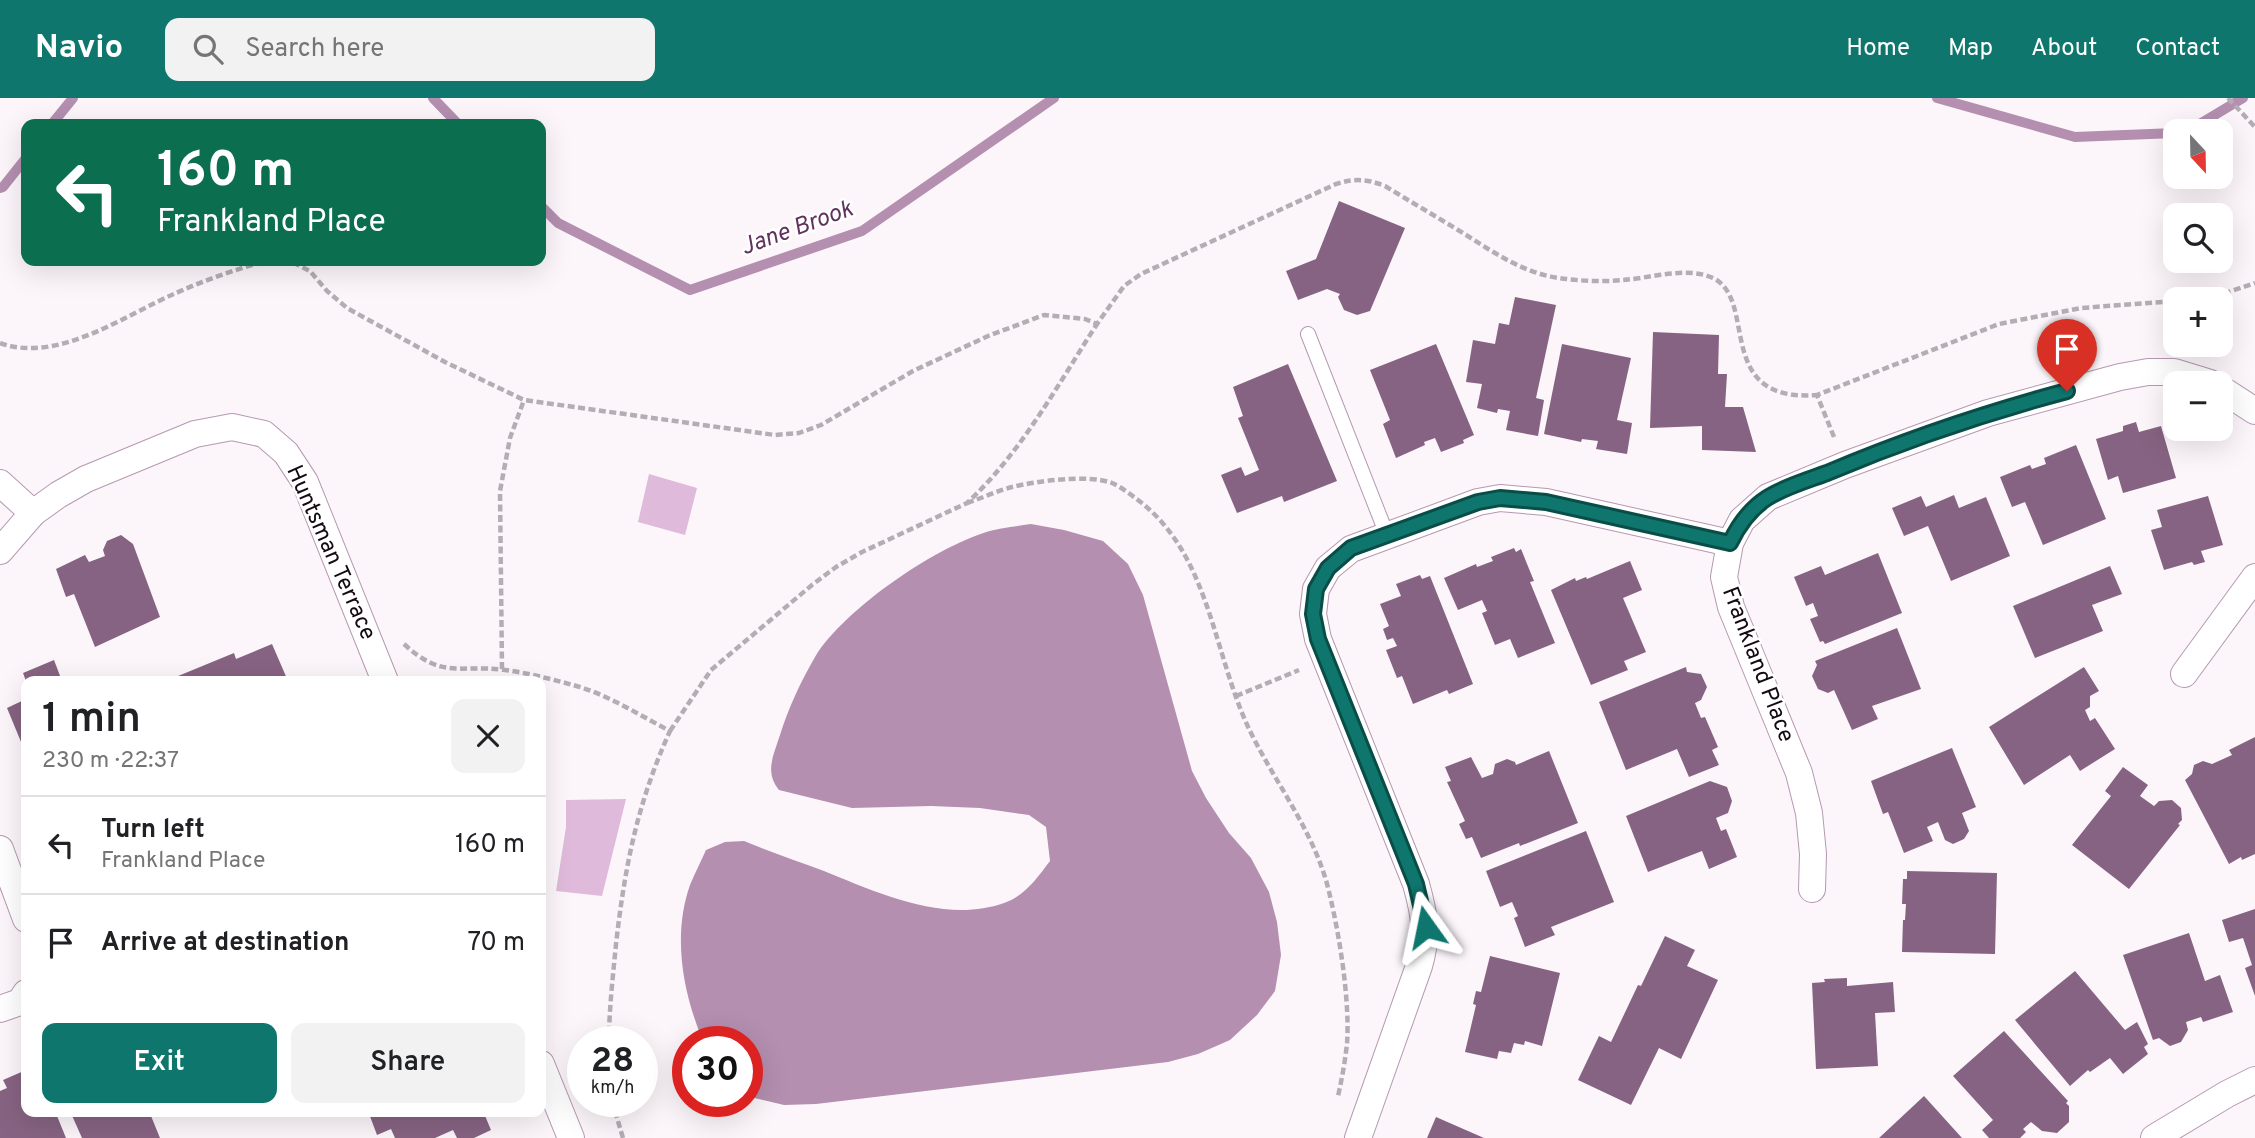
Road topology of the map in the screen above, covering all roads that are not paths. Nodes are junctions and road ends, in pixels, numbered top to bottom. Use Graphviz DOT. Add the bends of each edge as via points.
graph roads {
  1 [pos="1308,334"];
  2 [pos="2163,372"];
  3 [pos="2233,396"];
  4 [pos="2255,411"];
  5 [pos="0,483"];
  6 [pos="33,513"];
  7 [pos="1387,535"];
  8 [pos="1730,543"];
  9 [pos="0,551"];
  10 [pos="2255,577"];
  11 [pos="2183,674"];
  12 [pos="383,676"];
  13 [pos="0,849"];
  14 [pos="1812,889"];
  15 [pos="21,906"];
  16 [pos="21,1000"];
  17 [pos="0,1009"];
  18 [pos="546,1076"];
  19 [pos="2255,1080"];
  20 [pos="571,1138"];
  21 [pos="1358,1138"];
  22 [pos="2154,1138"];
  1 -- 7 [label="lane"];
  2 -- 8 [label="street, Frankland Place" via="2120,377 1988,412 1845,465 1768,497 1742,520"];
  3 -- 4 [label="street"];
  5 -- 6 [label="street"];
  6 -- 9 [label="street"];
  6 -- 12 [label="street, Huntsman Terrace" via="86,479 195,434 232,427 264,434 286,453 305,482"];
  7 -- 8 [label="street" via="1454,509 1500,498 1546,502"];
  7 -- 21 [label="street" via="1351,548 1328,568 1316,589 1313,614 1318,639 1416,884 1426,927 1419,967"];
  8 -- 14 [label="street, Frankland Place" via="1724,577 1731,607 1799,773 1809,813"];
  10 -- 11 [label="street"];
  13 -- 15 [label="street"];
  16 -- 17 [label="street"];
  18 -- 20 [label="street"];
  19 -- 22 [label="street"];
}
